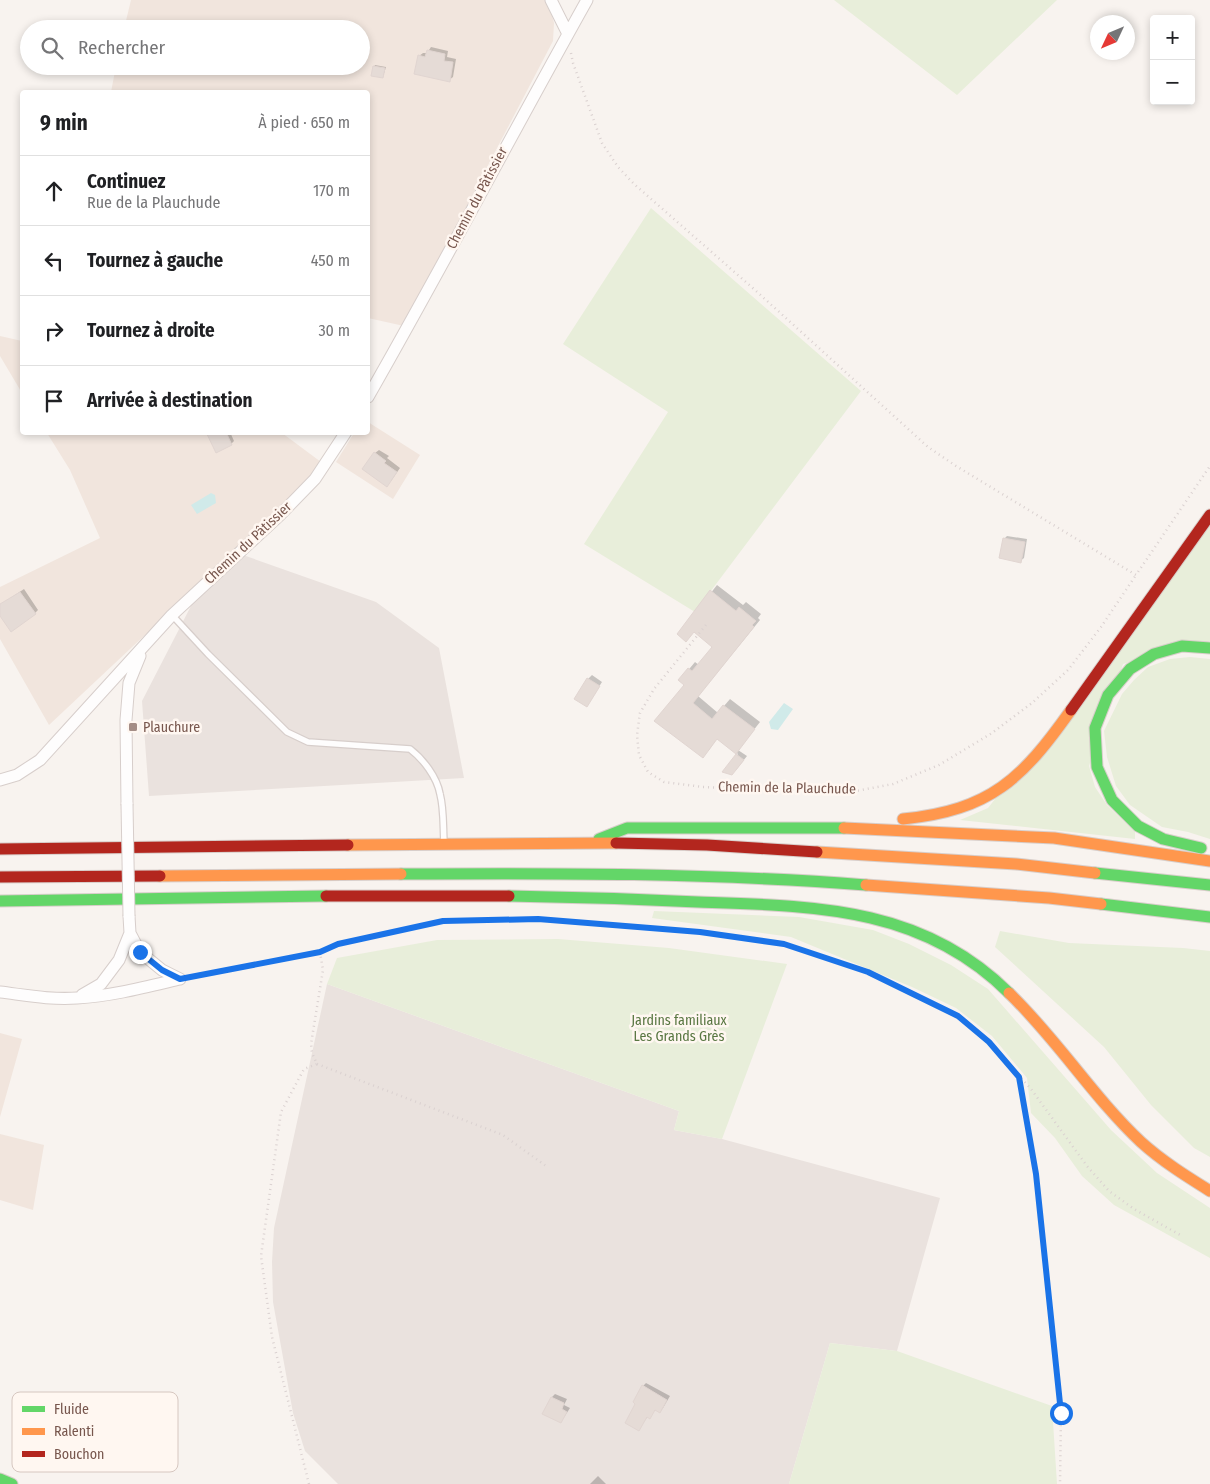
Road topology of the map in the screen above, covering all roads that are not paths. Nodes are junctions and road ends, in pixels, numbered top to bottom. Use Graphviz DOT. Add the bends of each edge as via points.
graph roads {
  1 [pos="551,0"];
  2 [pos="587,0"];
  3 [pos="568,34"];
  4 [pos="370,394"];
  5 [pos="344,435"];
  6 [pos="1210,515"];
  7 [pos="172,615"];
  8 [pos="143,647"];
  9 [pos="1210,648"];
  10 [pos="0,780"];
  11 [pos="817,828"];
  12 [pos="590,843"];
  13 [pos="444,844"];
  14 [pos="0,849"];
  15 [pos="1210,850"];
  16 [pos="1210,861"];
  17 [pos="0,877"];
  18 [pos="1210,885"];
  19 [pos="0,901"];
  20 [pos="1210,917"];
  21 [pos="130,932"];
  22 [pos="0,992"];
  23 [pos="77,998"];
  24 [pos="1210,1191"];
  25 [pos="0,1479"];
  26 [pos="12,1484"];
  1 -- 3 [label="street"];
  2 -- 3 [label="street, Chemin du Pâtissier"];
  3 -- 4 [label="street, Chemin du Pâtissier"];
  5 -- 7 [label="street, Chemin du Pâtissier" via="315,479"];
  6 -- 11 [label="main road" via="1046,744 1012,780 959,811 936,816 844,821"];
  7 -- 8 [label="street, Chemin du Pâtissier"];
  7 -- 13 [label="lane" via="287,732 308,742 410,749 420,757 440,794"];
  8 -- 10 [label="street, Chemin du Pâtissier" via="40,760 17,775"];
  8 -- 21 [label="street, bridge" via="129,682 126,720"];
  9 -- 15 [label="main road" via="1182,646 1154,654 1130,669 1108,695 1095,728 1097,767 1112,800 1138,826 1164,839"];
  11 -- 12 [label="main road" via="627,828"];
  11 -- 16 [label="main road" via="1054,838"];
  12 -- 13 [label="main road"];
  12 -- 18 [label="main road" via="707,845 996,863"];
  13 -- 14 [label="main road"];
  17 -- 20 [label="main road" via="497,873 776,878 1048,898"];
  19 -- 24 [label="main road" via="467,895 791,906 871,916 906,927 952,948 996,979 1035,1018 1142,1143 1173,1169"];
  21 -- 23 [label="street" via="118,960 101,984"];
  21 -- 23 [label="street" via="140,952 162,970 180,979 129,991"];
  22 -- 23 [label="street"];
  25 -- 26 [label="main road"];
}
